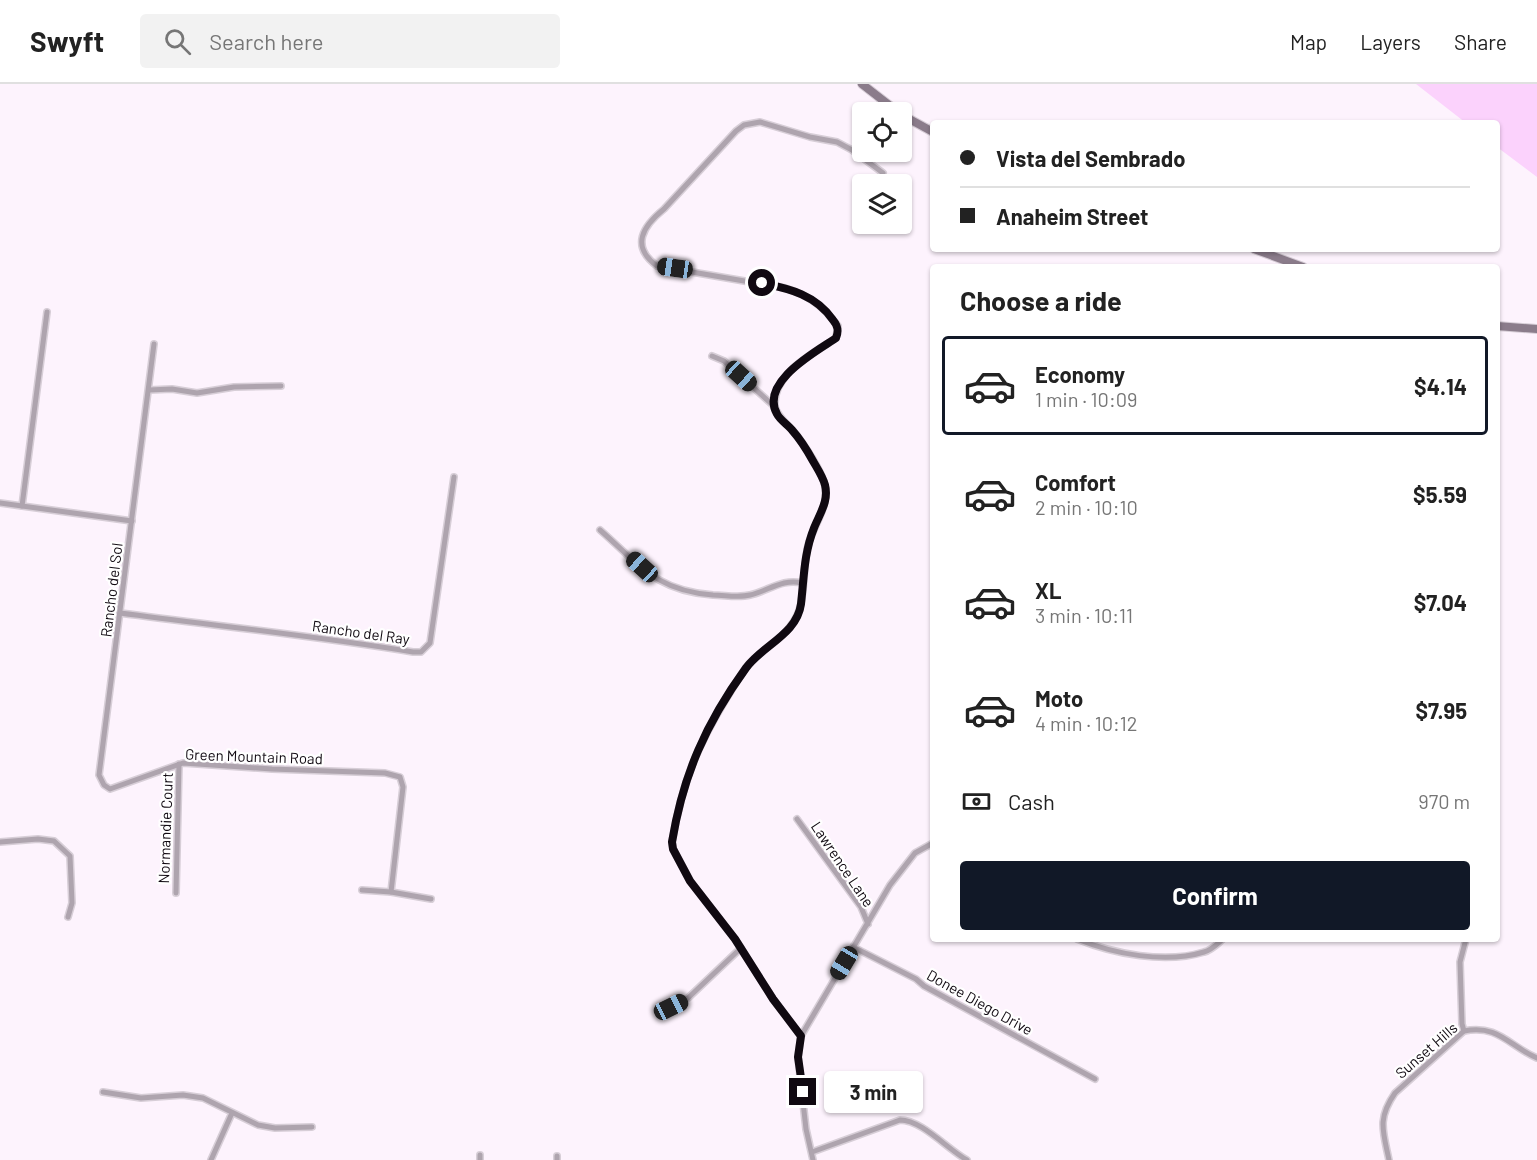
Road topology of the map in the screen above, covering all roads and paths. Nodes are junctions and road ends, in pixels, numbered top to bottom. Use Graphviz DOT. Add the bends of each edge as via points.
graph roads {
  1 [pos="862,84"];
  2 [pos="885,102"];
  3 [pos="912,121"];
  4 [pos="930,130"];
  5 [pos="883,173"];
  6 [pos="1262,252"];
  7 [pos="1295,264"];
  8 [pos="47,312"];
  9 [pos="1500,326"];
  10 [pos="1537,329"];
  11 [pos="154,344"];
  12 [pos="712,356"];
  13 [pos="281,386"];
  14 [pos="148,390"];
  15 [pos="775,406"];
  16 [pos="454,477"];
  17 [pos="0,503"];
  18 [pos="22,506"];
  19 [pos="132,521"];
  20 [pos="600,530"];
  21 [pos="802,583"];
  22 [pos="120,613"];
  23 [pos="179,764"];
  24 [pos="110,789"];
  25 [pos="797,819"];
  26 [pos="0,842"];
  27 [pos="930,845"];
  28 [pos="362,890"];
  29 [pos="391,892"];
  30 [pos="176,893"];
  31 [pos="431,899"];
  32 [pos="68,917"];
  33 [pos="867,924"];
  34 [pos="1085,942"];
  35 [pos="1219,942"];
  36 [pos="1465,942"];
  37 [pos="853,947"];
  38 [pos="741,948"];
  39 [pos="671,1007"];
  40 [pos="1464,1031"];
  41 [pos="801,1036"];
  42 [pos="1537,1058"];
  43 [pos="1095,1079"];
  44 [pos="103,1092"];
  45 [pos="232,1113"];
  46 [pos="312,1127"];
  47 [pos="812,1152"];
  48 [pos="211,1160"];
  49 [pos="813,1160"];
  50 [pos="967,1160"];
  51 [pos="1389,1160"];
  1 -- 2 [label="main road"];
  3 -- 4 [label="main road"];
  5 -- 15 [label="street" via="837,142 752,122 736,131 653,218 644,233 643,251 657,266 785,288 818,303 830,315 838,326 836,338 787,374 776,391"];
  6 -- 7 [label="main road"];
  8 -- 18 [label="street"];
  9 -- 10 [label="main road"];
  11 -- 14 [label="street, Rancho del Sol"];
  12 -- 15 [label="street" via="724,361"];
  13 -- 14 [label="street" via="197,393"];
  14 -- 19 [label="street, Rancho del Sol"];
  15 -- 21 [label="street" via="825,483 825,503 807,547"];
  16 -- 22 [label="street, Rancho del Ray" via="430,643 421,652"];
  17 -- 18 [label="street"];
  18 -- 19 [label="street"];
  19 -- 22 [label="street, Rancho del Sol"];
  20 -- 21 [label="street" via="657,580 675,589 738,596 786,581"];
  21 -- 38 [label="street" via="799,612 792,624 747,667 706,732 683,788 675,824 673,849 690,881"];
  22 -- 24 [label="street, Rancho del Sol" via="99,762 99,775"];
  23 -- 24 [label="street, Green Mountain Road"];
  23 -- 29 [label="street, Green Mountain Road" via="385,773 400,777 403,787"];
  23 -- 30 [label="street, Normandie Court"];
  25 -- 33 [label="street, Lawrence Lane" via="861,908"];
  26 -- 32 [label="street" via="54,841 70,856 72,903"];
  27 -- 33 [label="street" via="915,853"];
  28 -- 29 [label="street"];
  29 -- 31 [label="street"];
  33 -- 37 [label="street"];
  34 -- 35 [label="street" via="1109,951 1154,956 1204,952"];
  36 -- 40 [label="street" via="1460,962"];
  37 -- 41 [label="street"];
  37 -- 43 [label="street, Donee Diego Drive"];
  38 -- 39 [label="street" via="688,998"];
  38 -- 41 [label="street"];
  40 -- 42 [label="street, Sunset Hills" via="1492,1031"];
  40 -- 51 [label="street, Sunset Hills" via="1390,1100 1382,1128"];
  41 -- 47 [label="street" via="798,1057"];
  44 -- 45 [label="street" via="141,1098 203,1098"];
  45 -- 46 [label="street" via="275,1128"];
  45 -- 48 [label="street"];
  47 -- 49 [label="street"];
  47 -- 50 [label="street" via="908,1120"];
}
